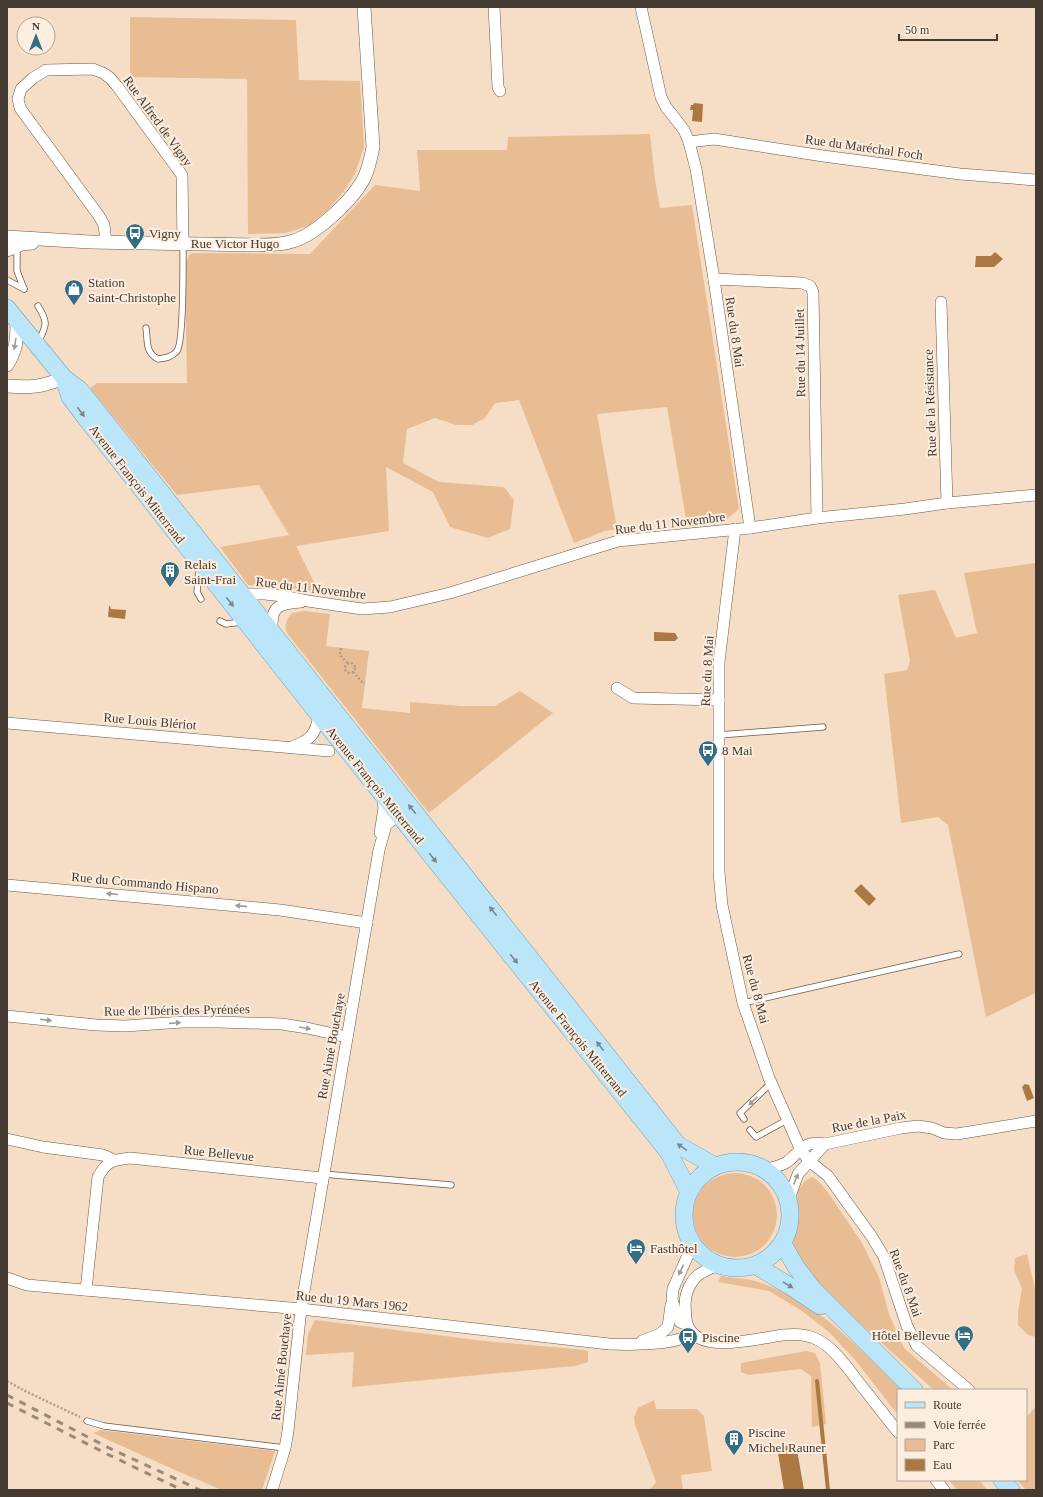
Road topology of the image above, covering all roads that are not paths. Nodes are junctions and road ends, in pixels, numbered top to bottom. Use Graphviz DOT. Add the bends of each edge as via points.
graph roads {
  1 [pos="364,7"];
  2 [pos="494,7"];
  3 [pos="641,7"];
  4 [pos="500,91"];
  5 [pos="689,142"];
  6 [pos="1036,180"];
  7 [pos="106,242"];
  8 [pos="12,243"];
  9 [pos="183,243"];
  10 [pos="714,279"];
  11 [pos="7,280"];
  12 [pos="940,302"];
  13 [pos="38,306"];
  14 [pos="12,314"];
  15 [pos="146,328"];
  16 [pos="37,345"];
  17 [pos="7,365"];
  18 [pos="64,378"];
  19 [pos="7,386"];
  20 [pos="1036,495"];
  21 [pos="947,503"];
  22 [pos="817,518"];
  23 [pos="750,528"];
  24 [pos="734,529"];
  25 [pos="200,563"];
  26 [pos="244,597"];
  27 [pos="201,598"];
  28 [pos="308,601"];
  29 [pos="220,620"];
  30 [pos="245,621"];
  31 [pos="272,632"];
  32 [pos="618,688"];
  33 [pos="719,700"];
  34 [pos="319,715"];
  35 [pos="7,723"];
  36 [pos="823,727"];
  37 [pos="719,735"];
  38 [pos="290,747"];
  39 [pos="329,751"];
  40 [pos="381,792"];
  41 [pos="399,814"];
  42 [pos="380,850"];
  43 [pos="7,885"];
  44 [pos="367,923"];
  45 [pos="959,954"];
  46 [pos="744,1003"];
  47 [pos="7,1016"];
  48 [pos="347,1037"];
  49 [pos="772,1083"];
  50 [pos="744,1119"];
  51 [pos="787,1120"];
  52 [pos="1036,1121"];
  53 [pos="750,1130"];
  54 [pos="7,1139"];
  55 [pos="825,1144"];
  56 [pos="800,1148"];
  57 [pos="114,1160"];
  58 [pos="809,1161"];
  59 [pos="715,1166"];
  60 [pos="766,1170"];
  61 [pos="323,1176"];
  62 [pos="451,1184"];
  63 [pos="689,1192"];
  64 [pos="789,1199"];
  65 [pos="687,1232"];
  66 [pos="783,1244"];
  67 [pos="718,1265"];
  68 [pos="755,1266"];
  69 [pos="7,1278"];
  70 [pos="86,1290"];
  71 [pos="672,1297"];
  72 [pos="301,1309"];
  73 [pos="687,1326"];
  74 [pos="851,1328"];
  75 [pos="694,1335"];
  76 [pos="609,1344"];
  77 [pos="913,1389"];
  78 [pos="968,1389"];
  79 [pos="87,1421"];
  80 [pos="897,1431"];
  81 [pos="285,1448"];
  82 [pos="937,1481"];
  83 [pos="1003,1481"];
  84 [pos="272,1490"];
  85 [pos="944,1490"];
  86 [pos="1010,1490"];
  1 -- 9 [label="street, Rue Victor Hugo" via="373,147 365,178 346,204 320,227 294,241 274,245"];
  2 -- 4 [label="street"];
  3 -- 5 [label="street, Rue du 8 Mai" via="661,97 684,130"];
  5 -- 6 [label="street, Rue du Maréchal Foch" via="714,139 952,173"];
  5 -- 10 [label="street, Rue du 8 Mai" via="696,168"];
  7 -- 8 [label="street, Rue Victor Hugo" via="51,240"];
  7 -- 9 [label="street, Rue Victor Hugo"];
  7 -- 9 [label="street, Rue Alfred de Vigny" via="106,232 99,216 20,108 18,99 21,89 46,70 93,69 103,73 117,86 182,175"];
  8 -- 11 [label="lane" via="17,271 24,289"];
  9 -- 15 [label="lane" via="181,331 178,349 172,356 158,359 152,356 148,351"];
  10 -- 22 [label="street, Rue du 14 Juillet" via="802,283 810,286 813,292"];
  10 -- 23 [label="street, Rue du 8 Mai"];
  12 -- 21 [label="street, Rue de la Résistance"];
  13 -- 16 [label="lane" via="46,325"];
  14 -- 16 [label="main road, Avenue François Mitterrand"];
  14 -- 17 [label="street, one-way" via="17,336 14,354"];
  16 -- 18 [label="main road, Avenue François Mitterrand"];
  18 -- 19 [label="street" via="30,388"];
  18 -- 25 [label="main road, Avenue François Mitterrand, one-way" via="70,397"];
  18 -- 26 [label="main road, Avenue François Mitterrand" via="80,390"];
  20 -- 21 [label="street, Rue du 11 Novembre"];
  21 -- 22 [label="street, Rue du 11 Novembre"];
  22 -- 23 [label="street, Rue du 11 Novembre"];
  23 -- 24 [label="street, Rue du 11 Novembre"];
  24 -- 28 [label="street, Rue du 11 Novembre" via="618,541 450,593 390,607 362,609"];
  24 -- 33 [label="street, Rue du 8 Mai" via="719,662"];
  25 -- 27 [label="lane" via="197,592"];
  25 -- 30 [label="main road, Avenue François Mitterrand, one-way"];
  26 -- 28 [label="street, Rue du 11 Novembre" via="250,594 271,595"];
  26 -- 31 [label="main road, Avenue François Mitterrand"];
  28 -- 31 [label="street" via="284,605 274,610"];
  29 -- 30 [label="lane" via="226,624"];
  30 -- 34 [label="main road, Avenue François Mitterrand"];
  59 -- 31 [label="main road, Avenue François Mitterrand, one-way" via="678,1145"];
  32 -- 33 [label="street" via="633,698"];
  33 -- 37 [label="street, Rue du 8 Mai"];
  34 -- 38 [label="street, Rue Louis Blériot" via="314,734 304,742"];
  34 -- 40 [label="main road, Avenue François Mitterrand"];
  35 -- 38 [label="street, Rue Louis Blériot"];
  36 -- 37 [label="lane"];
  37 -- 46 [label="street, Rue du 8 Mai" via="719,872 724,912"];
  38 -- 39 [label="street, Rue Louis Blériot"];
  40 -- 41 [label="main road, Avenue François Mitterrand"];
  40 -- 42 [label="street" via="384,808 379,836"];
  41 -- 42 [label="street, Rue Aimé Bouchaye" via="386,824"];
  41 -- 63 [label="main road, Avenue François Mitterrand, one-way" via="670,1153"];
  42 -- 44 [label="street, Rue Aimé Bouchaye"];
  44 -- 43 [label="street, Rue du Commando Hispano, one-way" via="280,910"];
  44 -- 48 [label="street, Rue Aimé Bouchaye"];
  45 -- 46 [label="lane"];
  46 -- 49 [label="street, Rue du 8 Mai"];
  47 -- 48 [label="street, Rue de l'Ibéris des Pyrénées, one-way" via="110,1026 190,1022 282,1024"];
  48 -- 61 [label="street, Rue Aimé Bouchaye"];
  49 -- 50 [label="lane, one-way" via="740,1112"];
  49 -- 51 [label="street, Rue du 8 Mai"];
  51 -- 53 [label="lane" via="756,1137"];
  51 -- 56 [label="street, Rue du 8 Mai"];
  52 -- 55 [label="street, Rue de la Paix" via="957,1134 918,1126"];
  54 -- 57 [label="street, Rue Bellevue" via="43,1147 88,1152"];
  55 -- 56 [label="street" via="815,1142"];
  55 -- 58 [label="street, Rue de la Paix"];
  56 -- 58 [label="street, Rue du 8 Mai"];
  56 -- 60 [label="street" via="785,1163"];
  57 -- 61 [label="street, Rue Bellevue" via="130,1158"];
  57 -- 70 [label="street" via="104,1166 98,1177"];
  64 -- 58 [label="street, Rue de la Paix, one-way" via="798,1174"];
  58 -- 78 [label="street, Rue du 8 Mai" via="828,1176 872,1236 884,1257 907,1326 917,1346"];
  59 -- 60 [label="main road" via="732,1162 750,1163"];
  59 -- 63 [label="main road" via="700,1177"];
  60 -- 64 [label="main road" via="784,1188"];
  61 -- 62 [label="lane"];
  61 -- 72 [label="street, Rue Aimé Bouchaye"];
  63 -- 65 [label="main road" via="684,1219"];
  64 -- 66 [label="main road" via="789,1230"];
  65 -- 67 [label="main road" via="694,1246 704,1257"];
  65 -- 71 [label="street, one-way" via="688,1255 678,1275"];
  66 -- 68 [label="main road" via="770,1257"];
  66 -- 74 [label="main road" via="813,1289"];
  67 -- 68 [label="main road" via="730,1268"];
  67 -- 73 [label="street" via="699,1273 689,1288 685,1298"];
  68 -- 74 [label="main road, one-way" via="793,1288"];
  69 -- 70 [label="street, Rue du 19 Mars 1962" via="27,1285"];
  70 -- 72 [label="street, Rue du 19 Mars 1962"];
  71 -- 73 [label="street" via="680,1322"];
  71 -- 76 [label="street" via="668,1327 660,1334 644,1340"];
  72 -- 76 [label="street, Rue du 19 Mars 1962"];
  72 -- 81 [label="street, Rue Aimé Bouchaye"];
  73 -- 75 [label="street"];
  74 -- 77 [label="main road"];
  75 -- 76 [label="street, Rue du 19 Mars 1962" via="662,1343"];
  75 -- 80 [label="street" via="716,1343 784,1335 801,1335 817,1339 838,1356"];
  79 -- 81 [label="lane" via="104,1426"];
  81 -- 84 [label="street, Rue Aimé Bouchaye"];
  82 -- 85 [label="street"];
  83 -- 86 [label="main road"];
}
